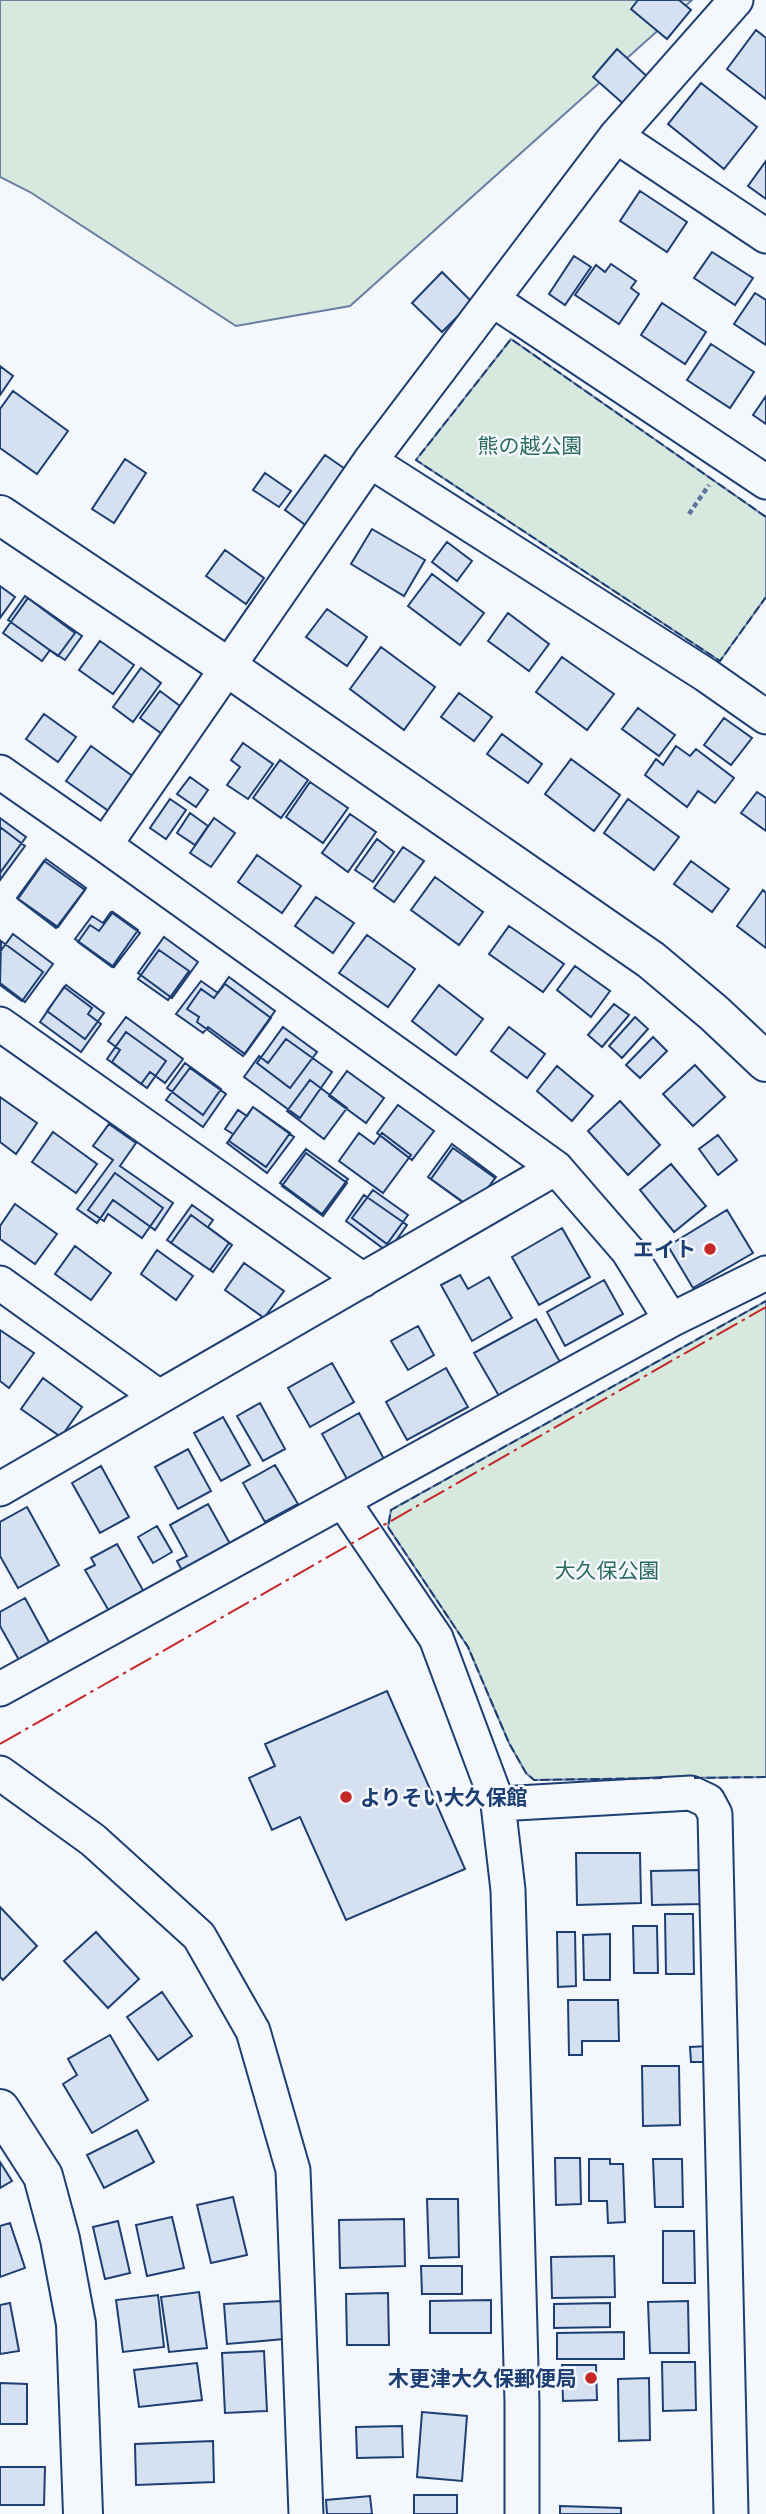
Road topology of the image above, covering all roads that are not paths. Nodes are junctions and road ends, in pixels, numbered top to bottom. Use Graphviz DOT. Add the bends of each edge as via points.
graph roads {
  1 [pos="736,0"];
  2 [pos="616,136"];
  3 [pos="766,236"];
  4 [pos="493,300"];
  5 [pos="370,461"];
  6 [pos="766,482"];
  7 [pos="0,515"];
  8 [pos="229,668"];
  9 [pos="766,717"];
  10 [pos="0,772"];
  11 [pos="105,845"];
  12 [pos="0,1024"];
  13 [pos="766,1062"];
  14 [pos="556,1168"];
  15 [pos="766,1273"];
  16 [pos="363,1280"];
  17 [pos="0,1283"];
  18 [pos="671,1320"];
  19 [pos="159,1397"];
  20 [pos="0,1489"];
  21 [pos="343,1501"];
  22 [pos="0,1689"];
  23 [pos="0,1773"];
  24 [pos="498,1804"];
  25 [pos="0,2109"];
  26 [pos="83,2514"];
  27 [pos="306,2514"];
  28 [pos="522,2514"];
  29 [pos="731,2514"];
  1 -- 2 [label="street"];
  2 -- 3 [label="street"];
  2 -- 4 [label="street"];
  4 -- 5 [label="street"];
  4 -- 6 [label="street"];
  5 -- 8 [label="street"];
  5 -- 9 [label="street"];
  7 -- 8 [label="street"];
  8 -- 11 [label="street"];
  8 -- 13 [label="street" via="651,960"];
  10 -- 11 [label="street"];
  11 -- 14 [label="street"];
  12 -- 16 [label="street"];
  14 -- 16 [label="street"];
  14 -- 18 [label="street" via="628,1251"];
  15 -- 18 [label="street"];
  16 -- 19 [label="street"];
  17 -- 19 [label="street"];
  18 -- 21 [label="street"];
  19 -- 20 [label="street"];
  21 -- 22 [label="street"];
  21 -- 24 [label="street" via="436,1638"];
  23 -- 27 [label="street" via="93,1840 198,1936 253,2031 293,2170"];
  24 -- 28 [label="street" via="509,1904"];
  24 -- 29 [label="street" via="691,1793 708,1801 715,1814"];
  25 -- 26 [label="street" via="43,2176 60,2239 76,2324"];
}
